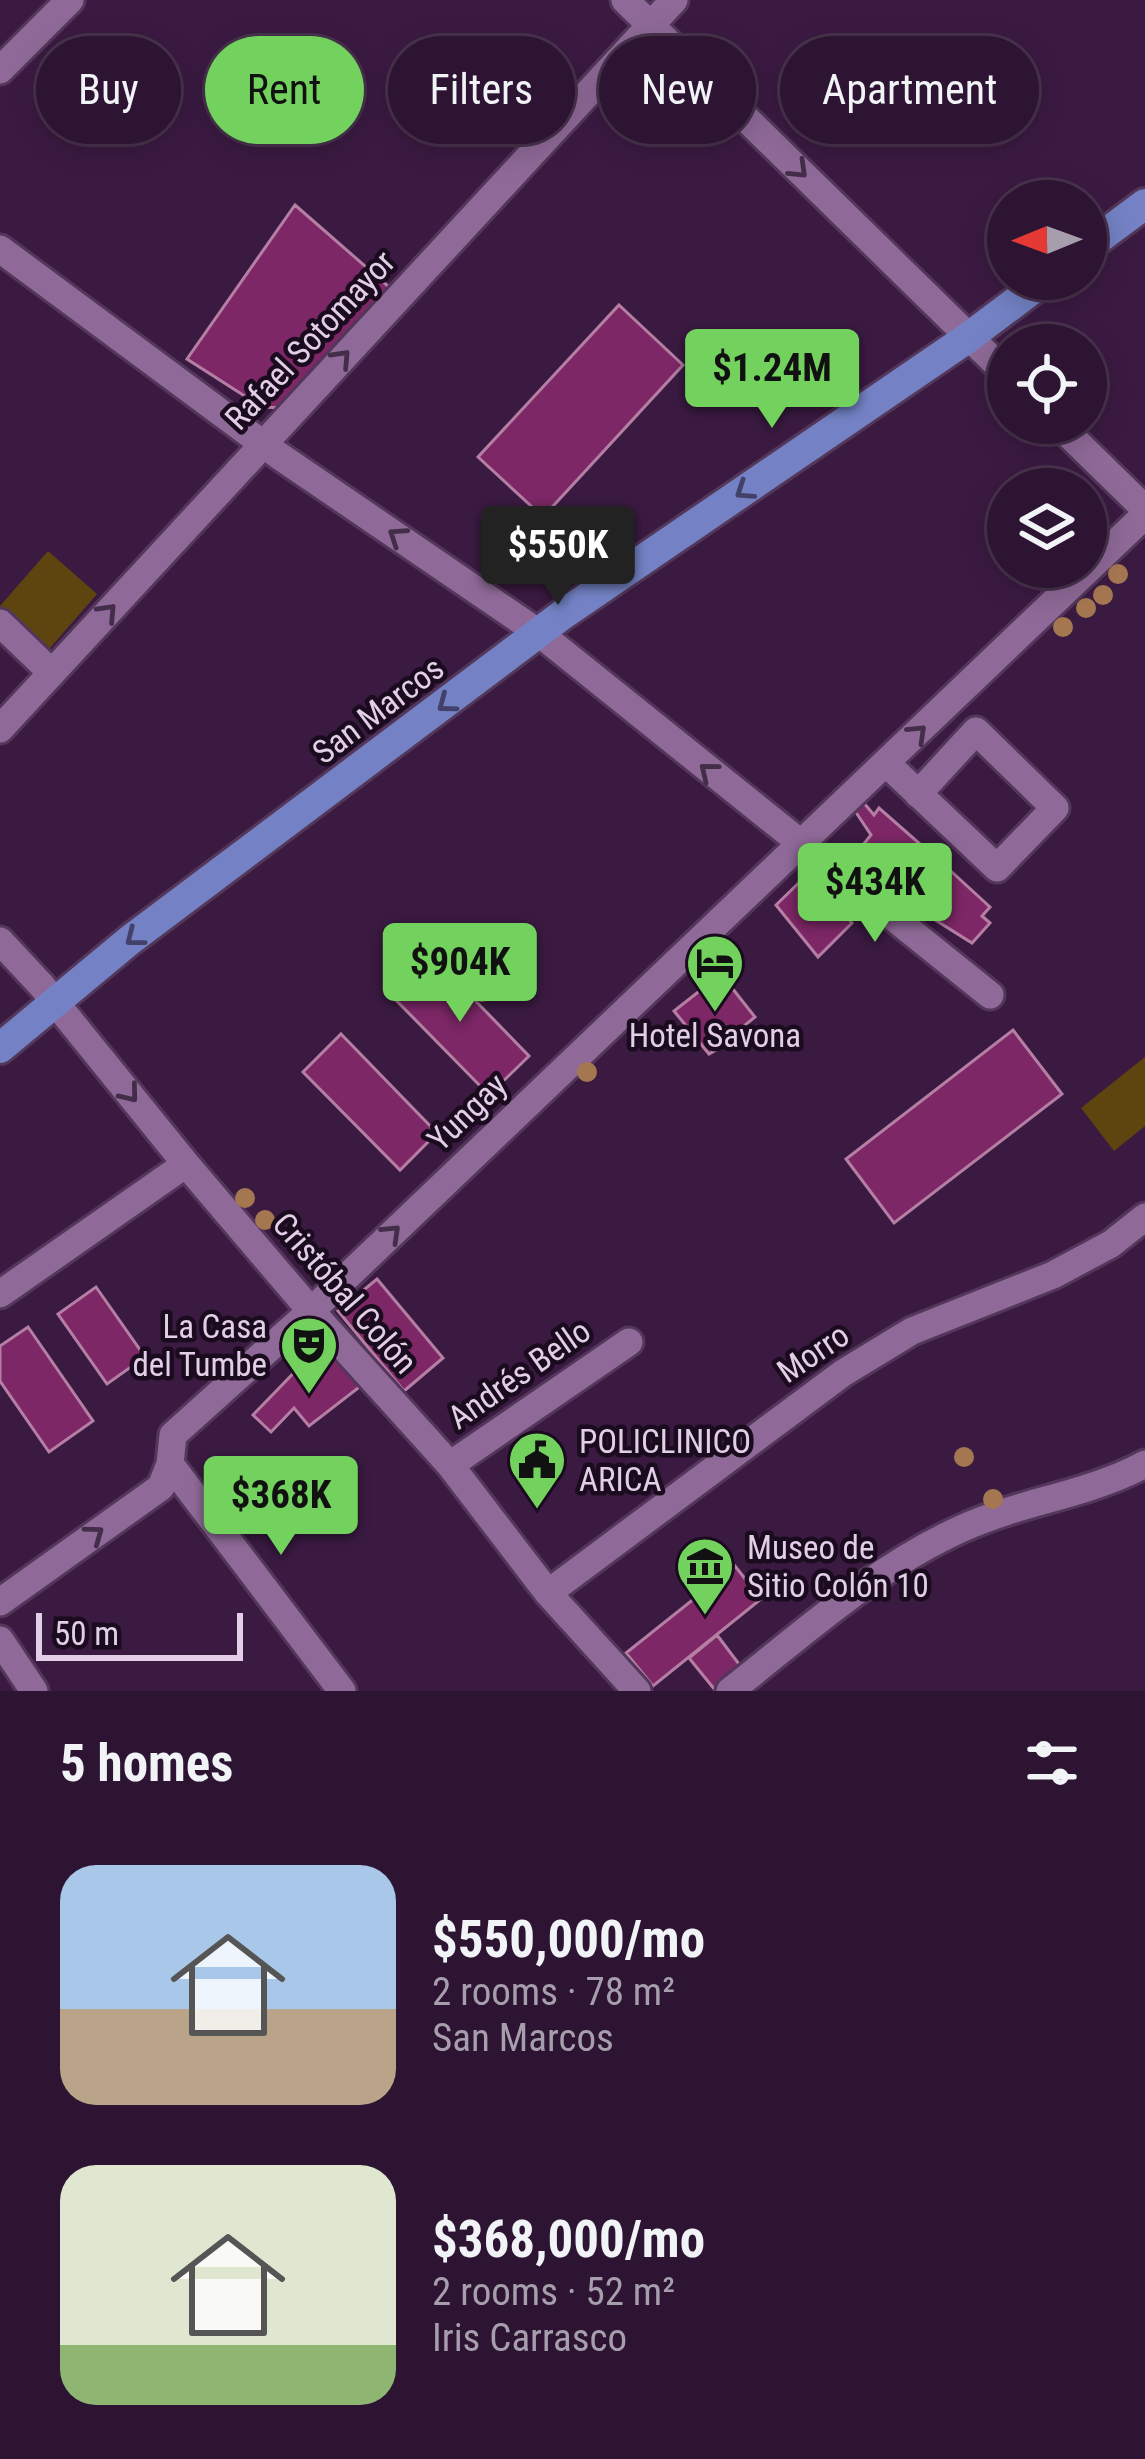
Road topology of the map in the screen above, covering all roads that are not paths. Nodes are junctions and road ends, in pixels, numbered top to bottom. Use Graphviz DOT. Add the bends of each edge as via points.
graph roads {
  1 [pos="70,0"];
  2 [pos="626,0"];
  3 [pos="674,0"];
  4 [pos="651,25"];
  5 [pos="0,70"];
  6 [pos="1145,204"];
  7 [pos="1107,232"];
  8 [pos="0,249"];
  9 [pos="1018,300"];
  10 [pos="969,337"];
  11 [pos="987,355"];
  12 [pos="262,444"];
  13 [pos="1079,444"];
  14 [pos="1145,512"];
  15 [pos="0,623"];
  16 [pos="539,634"];
  17 [pos="52,673"];
  18 [pos="0,729"];
  19 [pos="886,763"];
  20 [pos="918,794"];
  21 [pos="799,845"];
  22 [pos="0,941"];
  23 [pos="990,995"];
  24 [pos="56,1003"];
  25 [pos="0,1048"];
  26 [pos="186,1164"];
  27 [pos="1145,1217"];
  28 [pos="0,1294"];
  29 [pos="311,1311"];
  30 [pos="629,1342"];
  31 [pos="170,1464"];
  32 [pos="1145,1464"];
  33 [pos="450,1465"];
  34 [pos="548,1594"];
  35 [pos="0,1602"];
  36 [pos="0,1640"];
  37 [pos="34,1691"];
  38 [pos="342,1691"];
  39 [pos="638,1691"];
  40 [pos="730,1691"];
  1 -- 5 [label="street"];
  2 -- 4 [label="street"];
  3 -- 4 [label="street, Rafael Sotomayor"];
  4 -- 10 [label="street, one-way"];
  12 -- 4 [label="street, Rafael Sotomayor, one-way"];
  6 -- 7 [label="main road"];
  8 -- 12 [label="street"];
  9 -- 10 [label="main road, San Marcos"];
  10 -- 11 [label="street"];
  10 -- 16 [label="main road, San Marcos, one-way"];
  16 -- 12 [label="street, one-way"];
  17 -- 12 [label="street, Rafael Sotomayor, one-way"];
  13 -- 14 [label="street"];
  19 -- 14 [label="street, Yungay, one-way"];
  15 -- 17 [label="street"];
  21 -- 16 [label="street, one-way"];
  16 -- 24 [label="main road, San Marcos, one-way"];
  17 -- 18 [label="street, Rafael Sotomayor"];
  19 -- 20 [label="street"];
  19 -- 21 [label="street, Yungay"];
  20 -- 20 [label="street" via="997,868 1054,808 976,731"];
  21 -- 23 [label="street"];
  29 -- 21 [label="street, Yungay, one-way"];
  22 -- 24 [label="street, Cristóbal Colón"];
  24 -- 25 [label="main road, San Marcos"];
  24 -- 26 [label="street, Cristóbal Colón, one-way"];
  26 -- 28 [label="street"];
  26 -- 29 [label="street, Cristóbal Colón"];
  27 -- 34 [label="street, Morro" via="1053,1275 912,1331 844,1373"];
  29 -- 31 [label="street, Yungay" via="173,1436"];
  29 -- 33 [label="street, Cristóbal Colón"];
  30 -- 33 [label="street, Andrés Bello"];
  35 -- 31 [label="street, Yungay, one-way" via="161,1487"];
  31 -- 38 [label="street"];
  32 -- 40 [label="street" via="965,1527 890,1565"];
  33 -- 34 [label="street, Cristóbal Colón"];
  34 -- 39 [label="street, Cristóbal Colón"];
  36 -- 37 [label="street"];
}
